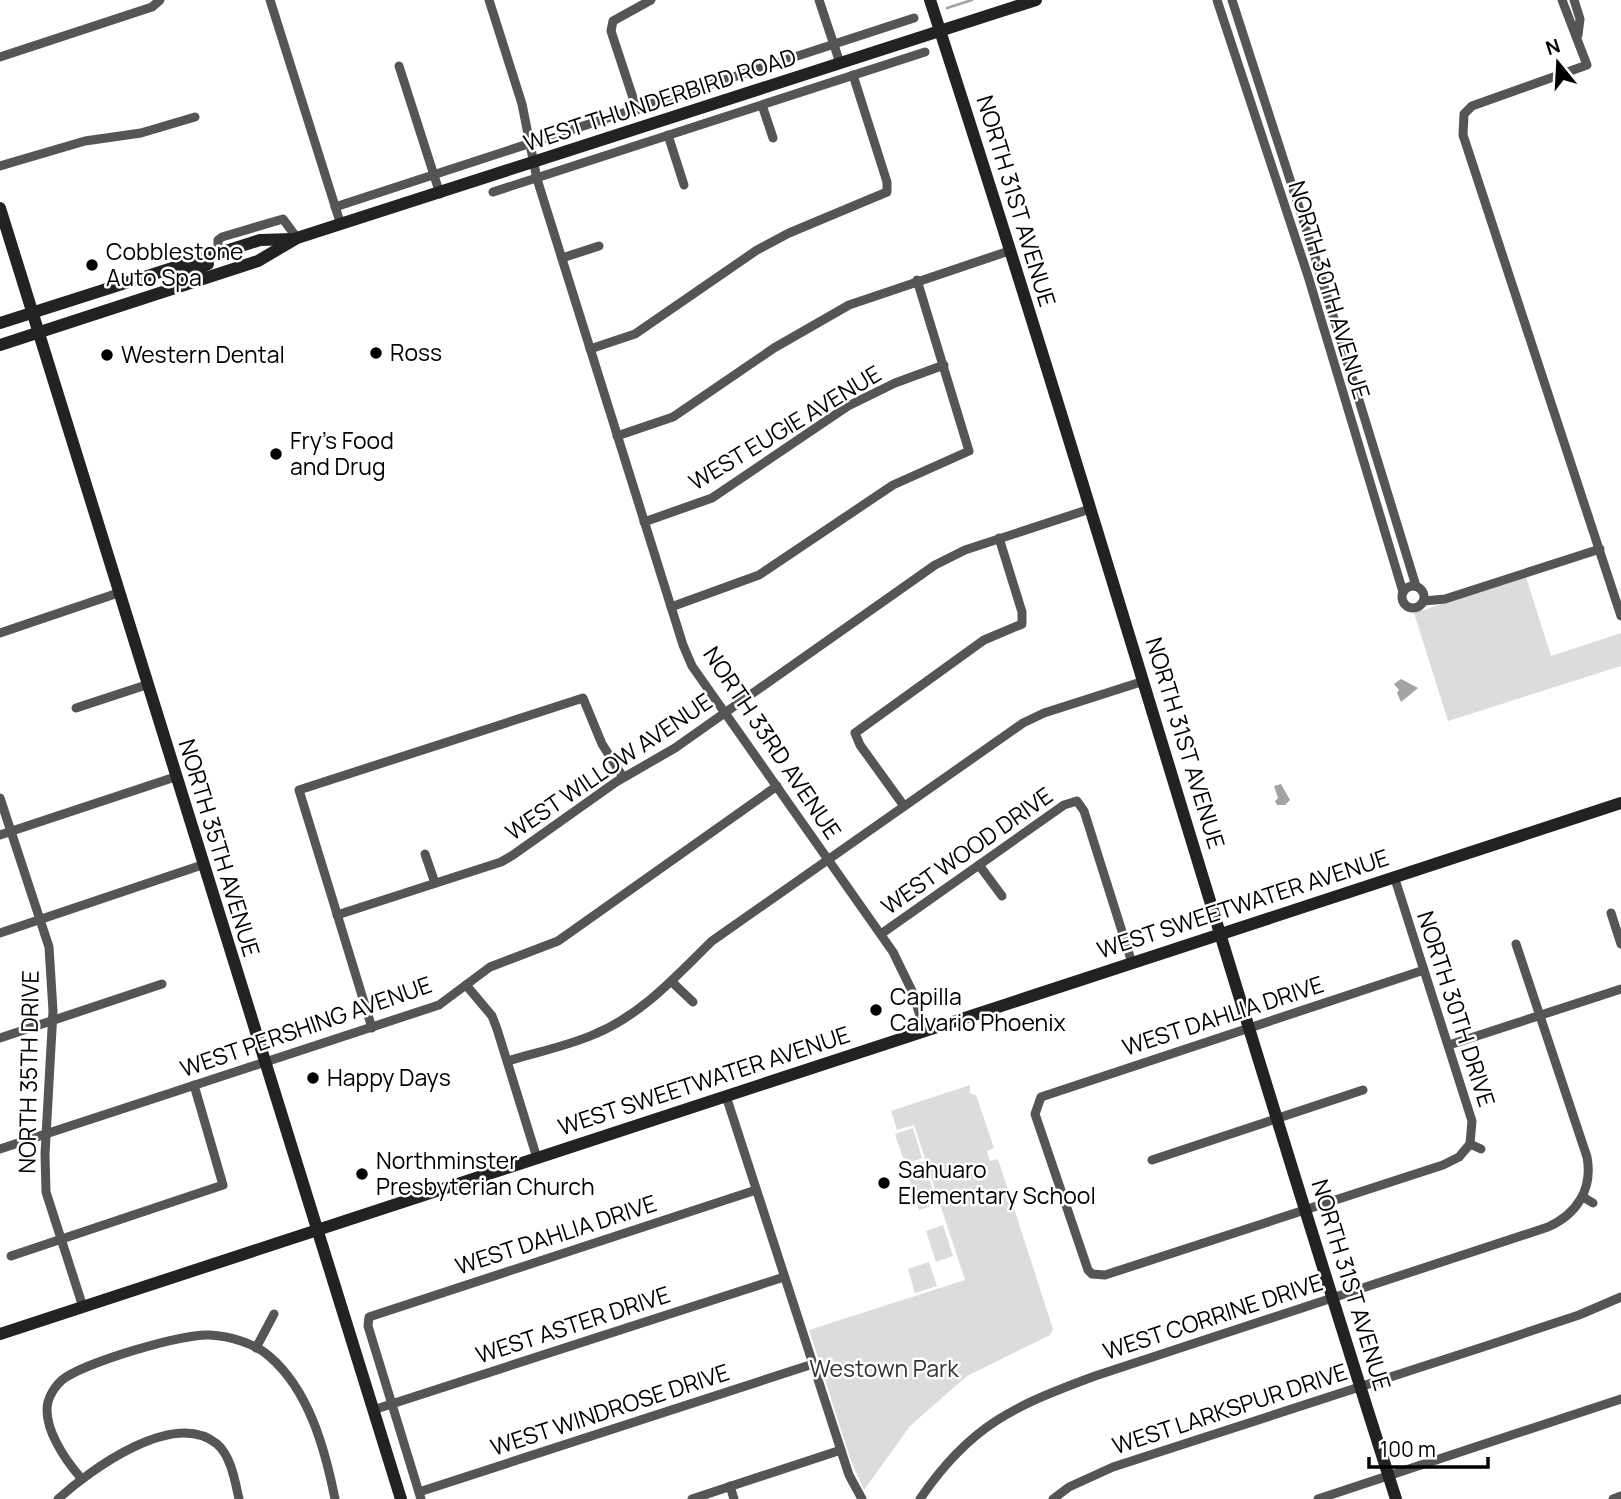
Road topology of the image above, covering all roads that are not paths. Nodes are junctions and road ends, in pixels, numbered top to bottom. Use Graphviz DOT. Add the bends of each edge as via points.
graph roads {
  1 [pos="270,0"];
  2 [pos="488,0"];
  3 [pos="651,0"];
  4 [pos="819,0"];
  5 [pos="930,0"];
  6 [pos="1036,0"];
  7 [pos="1217,0"];
  8 [pos="1231,0"];
  9 [pos="1562,0"];
  10 [pos="1574,0"];
  11 [pos="160,1"];
  12 [pos="914,18"];
  13 [pos="940,31"];
  14 [pos="1578,35"];
  15 [pos="835,46"];
  16 [pos="925,52"];
  17 [pos="0,57"];
  18 [pos="840,63"];
  19 [pos="399,66"];
  20 [pos="853,75"];
  21 [pos="762,104"];
  22 [pos="637,110"];
  23 [pos="195,117"];
  24 [pos="668,135"];
  25 [pos="773,138"];
  26 [pos="531,145"];
  27 [pos="534,163"];
  28 [pos="0,166"];
  29 [pos="434,175"];
  30 [pos="537,178"];
  31 [pos="684,185"];
  32 [pos="493,192"];
  33 [pos="440,194"];
  34 [pos="335,207"];
  35 [pos="0,208"];
  36 [pos="341,225"];
  37 [pos="297,239"];
  38 [pos="599,246"];
  39 [pos="233,249"];
  40 [pos="1009,251"];
  41 [pos="219,253"];
  42 [pos="562,258"];
  43 [pos="917,280"];
  44 [pos="176,288"];
  45 [pos="34,311"];
  46 [pos="0,323"];
  47 [pos="40,332"];
  48 [pos="0,345"];
  49 [pos="590,349"];
  50 [pos="944,365"];
  51 [pos="617,436"];
  52 [pos="1090,509"];
  53 [pos="644,522"];
  54 [pos="999,538"];
  55 [pos="1600,550"];
  56 [pos="1416,586"];
  57 [pos="1403,592"];
  58 [pos="118,593"];
  59 [pos="1424,601"];
  60 [pos="671,607"];
  61 [pos="1621,616"];
  62 [pos="0,633"];
  63 [pos="1144,681"];
  64 [pos="146,685"];
  65 [pos="76,708"];
  66 [pos="725,713"];
  67 [pos="174,777"];
  68 [pos="623,777"];
  69 [pos="777,786"];
  70 [pos="0,798"];
  71 [pos="1621,803"];
  72 [pos="904,806"];
  73 [pos="10,831"];
  74 [pos="0,835"];
  75 [pos="425,854"];
  76 [pos="828,860"];
  77 [pos="202,865"];
  78 [pos="979,865"];
  79 [pos="1394,876"];
  80 [pos="435,883"];
  81 [pos="1002,896"];
  82 [pos="1611,914"];
  83 [pos="337,915"];
  84 [pos="40,920"];
  85 [pos="0,933"];
  86 [pos="881,934"];
  87 [pos="1221,934"];
  88 [pos="1516,944"];
  89 [pos="1621,944"];
  90 [pos="1132,963"];
  91 [pos="1424,970"];
  92 [pos="672,982"];
  93 [pos="162,985"];
  94 [pos="466,985"];
  95 [pos="1621,989"];
  96 [pos="693,1002"];
  97 [pos="1541,1016"];
  98 [pos="52,1021"];
  99 [pos="372,1028"];
  100 [pos="1248,1028"];
  101 [pos="925,1031"];
  102 [pos="0,1038"];
  103 [pos="1449,1045"];
  104 [pos="508,1061"];
  105 [pos="264,1063"];
  106 [pos="194,1085"];
  107 [pos="1363,1090"];
  108 [pos="726,1096"];
  109 [pos="1277,1119"];
  110 [pos="46,1133"];
  111 [pos="1470,1144"];
  112 [pos="0,1149"];
  113 [pos="1481,1149"];
  114 [pos="537,1158"];
  115 [pos="1152,1160"];
  116 [pos="756,1190"];
  117 [pos="1583,1198"];
  118 [pos="1593,1203"];
  119 [pos="1306,1210"];
  120 [pos="317,1230"];
  121 [pos="60,1240"];
  122 [pos="11,1256"];
  123 [pos="784,1277"];
  124 [pos="1333,1297"];
  125 [pos="1621,1297"];
  126 [pos="83,1307"];
  127 [pos="274,1314"];
  128 [pos="0,1334"];
  129 [pos="256,1348"];
  130 [pos="813,1364"];
  131 [pos="41,1386"];
  132 [pos="1361,1387"];
  133 [pos="53,1391"];
  134 [pos="1621,1399"];
  135 [pos="392,1404"];
  136 [pos="373,1410"];
  137 [pos="841,1450"];
  138 [pos="1388,1476"];
  139 [pos="81,1478"];
  140 [pos="730,1486"];
  141 [pos="420,1496"];
  142 [pos="1621,1496"];
  143 [pos="58,1499"];
  144 [pos="239,1499"];
  145 [pos="334,1499"];
  146 [pos="401,1499"];
  147 [pos="692,1499"];
  148 [pos="734,1499"];
  149 [pos="862,1499"];
  150 [pos="920,1499"];
  151 [pos="1053,1499"];
  152 [pos="1318,1499"];
  153 [pos="1396,1499"];
  154 [pos="1613,1499"];
  1 -- 34 [label="street"];
  2 -- 26 [label="street, NORTH 33RD AVENUE"];
  3 -- 22 [label="street" via="613,21 611,31"];
  4 -- 15 [label="street"];
  5 -- 13 [label="street, NORTH 31ST AVENUE"];
  6 -- 13 [label="street, WEST THUNDERBIRD ROAD"];
  7 -- 57 [label="street, NORTH 30TH AVENUE" via="1308,275"];
  8 -- 56 [label="street, NORTH 30TH AVENUE"];
  9 -- 14 [label="street"];
  10 -- 14 [label="street" via="1580,19"];
  11 -- 17 [label="street"];
  12 -- 15 [label="street, WEST THUNDERBIRD ROAD"];
  13 -- 18 [label="street, WEST THUNDERBIRD ROAD"];
  13 -- 40 [label="street, NORTH 31ST AVENUE"];
  14 -- 55 [label="street" via="1587,65 1482,100 1464,114 1463,135"];
  15 -- 18 [label="street"];
  15 -- 22 [label="street, WEST THUNDERBIRD ROAD"];
  16 -- 20 [label="street, WEST THUNDERBIRD ROAD"];
  18 -- 27 [label="street, WEST THUNDERBIRD ROAD"];
  19 -- 29 [label="street"];
  20 -- 21 [label="street, WEST THUNDERBIRD ROAD"];
  20 -- 49 [label="street" via="887,192 779,239 635,334"];
  21 -- 24 [label="street, WEST THUNDERBIRD ROAD"];
  21 -- 25 [label="street"];
  22 -- 26 [label="street, WEST THUNDERBIRD ROAD"];
  23 -- 28 [label="street" via="141,133 85,141"];
  24 -- 30 [label="street, WEST THUNDERBIRD ROAD"];
  24 -- 31 [label="street"];
  26 -- 27 [label="street, NORTH 33RD AVENUE"];
  26 -- 29 [label="street, WEST THUNDERBIRD ROAD"];
  27 -- 30 [label="street, NORTH 33RD AVENUE"];
  27 -- 33 [label="street, WEST THUNDERBIRD ROAD"];
  29 -- 33 [label="street"];
  29 -- 34 [label="street, WEST THUNDERBIRD ROAD"];
  30 -- 32 [label="street, WEST THUNDERBIRD ROAD"];
  30 -- 42 [label="street, NORTH 33RD AVENUE"];
  33 -- 36 [label="street, WEST THUNDERBIRD ROAD"];
  34 -- 36 [label="street"];
  35 -- 45 [label="street, NORTH 35TH AVENUE"];
  36 -- 37 [label="street, WEST THUNDERBIRD ROAD"];
  37 -- 39 [label="street, WEST THUNDERBIRD ROAD" via="260,240"];
  37 -- 41 [label="street, WEST THUNDERBIRD ROAD" via="283,219 222,237"];
  37 -- 44 [label="street, WEST THUNDERBIRD ROAD" via="258,261"];
  38 -- 42 [label="street"];
  39 -- 41 [label="street, WEST THUNDERBIRD ROAD"];
  39 -- 44 [label="street" via="192,270"];
  40 -- 43 [label="street"];
  40 -- 52 [label="street, NORTH 31ST AVENUE"];
  41 -- 45 [label="street, WEST THUNDERBIRD ROAD"];
  42 -- 49 [label="street, NORTH 33RD AVENUE"];
  43 -- 50 [label="street"];
  43 -- 51 [label="street" via="849,305 774,348 673,417"];
  44 -- 47 [label="street, WEST THUNDERBIRD ROAD"];
  45 -- 46 [label="street, WEST THUNDERBIRD ROAD"];
  45 -- 47 [label="street, NORTH 35TH AVENUE"];
  47 -- 48 [label="street, WEST THUNDERBIRD ROAD"];
  47 -- 58 [label="street, NORTH 35TH AVENUE"];
  49 -- 51 [label="street, NORTH 33RD AVENUE"];
  50 -- 53 [label="street, WEST EUGIE AVENUE" via="848,406 712,498"];
  50 -- 60 [label="street" via="969,451 893,485 760,575"];
  51 -- 53 [label="street, NORTH 33RD AVENUE"];
  52 -- 54 [label="street, WEST WILLOW AVENUE"];
  52 -- 63 [label="street, NORTH 31ST AVENUE"];
  53 -- 60 [label="street, NORTH 33RD AVENUE"];
  54 -- 66 [label="street, WEST WILLOW AVENUE" via="935,565"];
  54 -- 72 [label="street" via="1022,624 984,640 855,733"];
  55 -- 59 [label="street" via="1445,599"];
  55 -- 61 [label="street"];
  56 -- 57 [label="street"];
  56 -- 59 [label="street, NORTH 30TH AVENUE" via="1423,591"];
  57 -- 59 [label="street" via="1408,607 1417,608"];
  58 -- 62 [label="street"];
  58 -- 64 [label="street, NORTH 35TH AVENUE"];
  60 -- 66 [label="street, NORTH 33RD AVENUE" via="692,666"];
  63 -- 72 [label="street" via="1033,717"];
  63 -- 87 [label="street, NORTH 31ST AVENUE"];
  64 -- 65 [label="street"];
  64 -- 67 [label="street, NORTH 35TH AVENUE"];
  66 -- 68 [label="street, WEST WILLOW AVENUE"];
  66 -- 69 [label="street, NORTH 33RD AVENUE"];
  67 -- 73 [label="street"];
  67 -- 77 [label="street, NORTH 35TH AVENUE"];
  68 -- 80 [label="street, WEST WILLOW AVENUE" via="501,862"];
  68 -- 83 [label="street" via="602,744 583,698 299,790"];
  69 -- 76 [label="street, NORTH 33RD AVENUE"];
  69 -- 94 [label="street, WEST PERSHING AVENUE" via="558,940 490,967"];
  70 -- 73 [label="street, NORTH 35TH DRIVE"];
  71 -- 79 [label="street, WEST SWEETWATER AVENUE"];
  72 -- 76 [label="street"];
  73 -- 74 [label="street"];
  73 -- 84 [label="street, NORTH 35TH DRIVE"];
  75 -- 80 [label="street"];
  76 -- 86 [label="street, NORTH 33RD AVENUE"];
  76 -- 92 [label="street" via="712,941"];
  77 -- 84 [label="street"];
  77 -- 105 [label="street, NORTH 35TH AVENUE"];
  78 -- 81 [label="street"];
  78 -- 86 [label="street, WEST WOOD DRIVE"];
  78 -- 90 [label="street, WEST WOOD DRIVE" via="1064,805 1077,801"];
  79 -- 87 [label="street, WEST SWEETWATER AVENUE"];
  79 -- 91 [label="street, NORTH 30TH DRIVE"];
  80 -- 83 [label="street, WEST WILLOW AVENUE"];
  82 -- 89 [label="street"];
  83 -- 99 [label="street"];
  84 -- 85 [label="street"];
  84 -- 98 [label="street, NORTH 35TH DRIVE" via="52,967"];
  86 -- 101 [label="street, NORTH 33RD AVENUE" via="900,965"];
  87 -- 90 [label="street, WEST SWEETWATER AVENUE"];
  87 -- 100 [label="street, NORTH 31ST AVENUE"];
  88 -- 97 [label="street"];
  90 -- 101 [label="street, WEST SWEETWATER AVENUE"];
  91 -- 100 [label="street, WEST DAHLIA DRIVE"];
  91 -- 103 [label="street, NORTH 30TH DRIVE"];
  92 -- 96 [label="street"];
  92 -- 104 [label="street" via="597,1034"];
  93 -- 98 [label="street"];
  94 -- 99 [label="street, WEST PERSHING AVENUE" via="439,1005"];
  94 -- 104 [label="street" via="492,1016"];
  95 -- 97 [label="street"];
  97 -- 103 [label="street"];
  97 -- 117 [label="street" via="1587,1157"];
  98 -- 102 [label="street"];
  98 -- 110 [label="street, NORTH 35TH DRIVE"];
  99 -- 105 [label="street, WEST PERSHING AVENUE"];
  100 -- 109 [label="street, NORTH 31ST AVENUE"];
  100 -- 119 [label="street, WEST DAHLIA DRIVE" via="1046,1094 1037,1103 1035,1114 1085,1265 1092,1274 1105,1275"];
  101 -- 108 [label="street, WEST SWEETWATER AVENUE"];
  103 -- 111 [label="street, NORTH 30TH DRIVE" via="1471,1111"];
  104 -- 114 [label="street"];
  105 -- 106 [label="street, WEST PERSHING AVENUE"];
  105 -- 120 [label="street, NORTH 35TH AVENUE"];
  106 -- 110 [label="street, WEST PERSHING AVENUE"];
  106 -- 121 [label="street" via="223,1185"];
  107 -- 109 [label="street"];
  108 -- 114 [label="street, WEST SWEETWATER AVENUE"];
  108 -- 116 [label="street"];
  109 -- 115 [label="street"];
  109 -- 119 [label="street, NORTH 31ST AVENUE"];
  110 -- 112 [label="street, WEST PERSHING AVENUE"];
  110 -- 121 [label="street, NORTH 35TH DRIVE" via="47,1192"];
  111 -- 113 [label="street, NORTH 30TH DRIVE"];
  111 -- 119 [label="street" via="1459,1157 1443,1165"];
  114 -- 120 [label="street, WEST SWEETWATER AVENUE"];
  116 -- 123 [label="street"];
  116 -- 135 [label="street, WEST DAHLIA DRIVE" via="369,1318"];
  117 -- 118 [label="street"];
  117 -- 124 [label="street, WEST CORRINE DRIVE" via="1571,1213 1548,1227"];
  119 -- 124 [label="street, NORTH 31ST AVENUE"];
  120 -- 126 [label="street, WEST SWEETWATER AVENUE"];
  120 -- 136 [label="street, NORTH 35TH AVENUE"];
  121 -- 122 [label="street"];
  121 -- 126 [label="street, NORTH 35TH DRIVE"];
  123 -- 130 [label="street"];
  123 -- 135 [label="street, WEST ASTER DRIVE"];
  124 -- 132 [label="street, NORTH 31ST AVENUE"];
  124 -- 150 [label="street, WEST CORRINE DRIVE" via="1026,1401 975,1434 939,1471"];
  125 -- 132 [label="street, WEST LARKSPUR DRIVE"];
  126 -- 128 [label="street, WEST SWEETWATER AVENUE"];
  127 -- 129 [label="street"];
  129 -- 133 [label="street" via="229,1337 184,1337 81,1370"];
  129 -- 145 [label="street" via="269,1355 300,1390"];
  130 -- 137 [label="street"];
  130 -- 141 [label="street, WEST WINDROSE DRIVE"];
  131 -- 133 [label="street"];
  132 -- 138 [label="street, NORTH 31ST AVENUE"];
  132 -- 151 [label="street, WEST LARKSPUR DRIVE" via="1113,1467"];
  133 -- 139 [label="street" via="48,1403 49,1424"];
  134 -- 138 [label="street"];
  135 -- 136 [label="street, WEST ASTER DRIVE"];
  135 -- 141 [label="street"];
  136 -- 146 [label="street, NORTH 35TH AVENUE"];
  137 -- 140 [label="street"];
  137 -- 149 [label="street"];
  138 -- 152 [label="street"];
  138 -- 153 [label="street, NORTH 31ST AVENUE"];
  139 -- 143 [label="street"];
  139 -- 144 [label="street" via="126,1451 169,1435 198,1433 223,1450"];
  140 -- 147 [label="street"];
  140 -- 148 [label="street"];
  142 -- 154 [label="street"];
}
